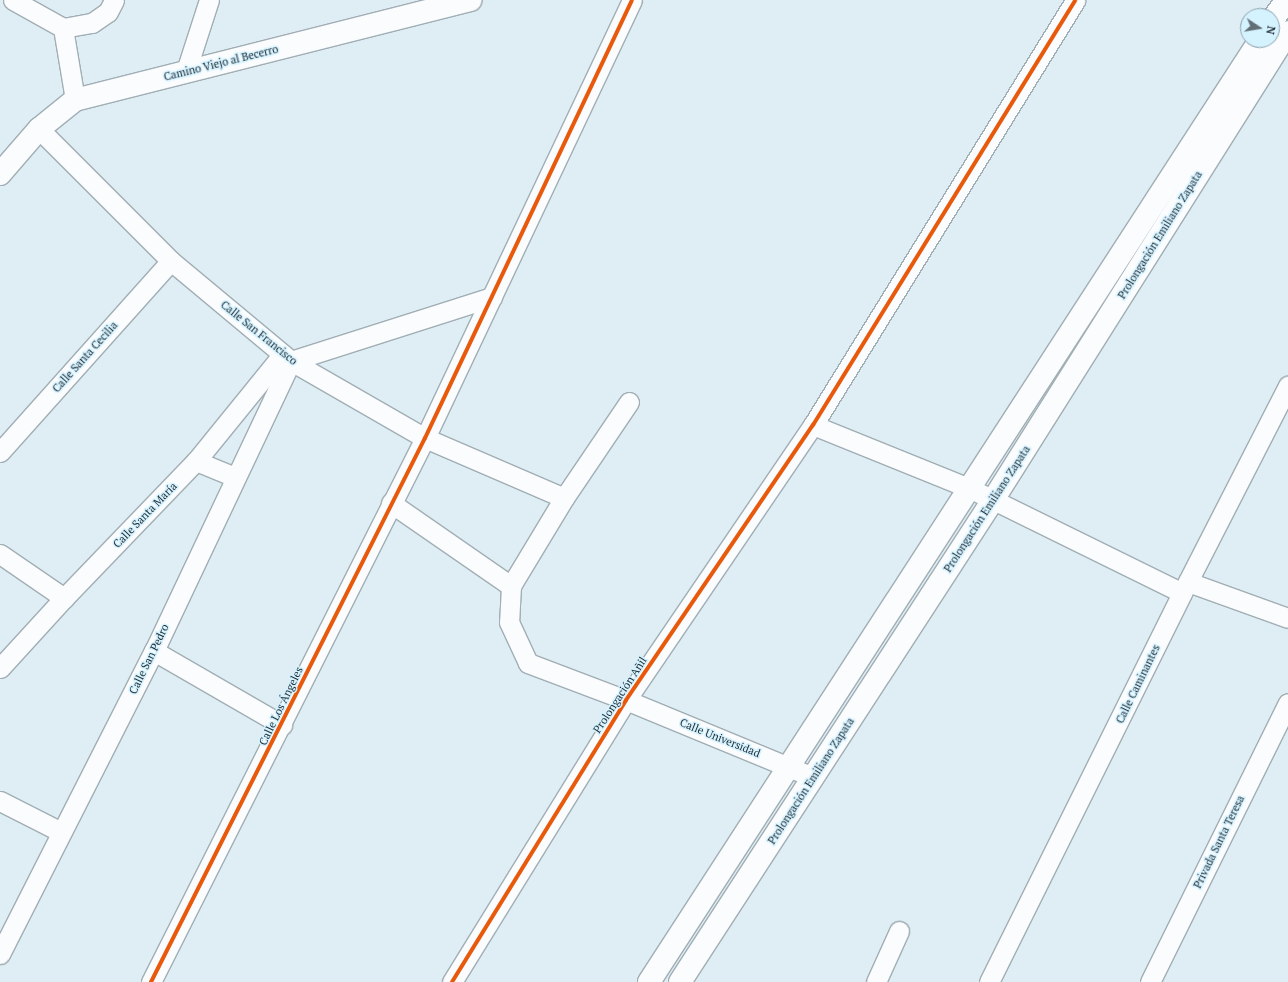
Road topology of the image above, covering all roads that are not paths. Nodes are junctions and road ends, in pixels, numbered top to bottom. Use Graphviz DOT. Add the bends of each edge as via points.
graph roads {
  1 [pos="13,0"];
  2 [pos="114,0"];
  3 [pos="209,0"];
  4 [pos="471,0"];
  5 [pos="632,0"];
  6 [pos="1075,0"];
  7 [pos="1286,0"];
  8 [pos="1280,9"];
  9 [pos="63,28"];
  10 [pos="1288,32"];
  11 [pos="1255,48"];
  12 [pos="186,71"];
  13 [pos="75,100"];
  14 [pos="39,129"];
  15 [pos="0,174"];
  16 [pos="171,261"];
  17 [pos="492,297"];
  18 [pos="286,358"];
  19 [pos="1288,386"];
  20 [pos="629,402"];
  21 [pos="813,425"];
  22 [pos="425,438"];
  23 [pos="0,452"];
  24 [pos="196,462"];
  25 [pos="235,477"];
  26 [pos="969,488"];
  27 [pos="564,498"];
  28 [pos="993,500"];
  29 [pos="391,503"];
  30 [pos="0,554"];
  31 [pos="511,586"];
  32 [pos="1185,588"];
  33 [pos="64,598"];
  34 [pos="1288,618"];
  35 [pos="154,651"];
  36 [pos="0,668"];
  37 [pos="626,700"];
  38 [pos="1288,703"];
  39 [pos="282,725"];
  40 [pos="789,766"];
  41 [pos="813,777"];
  42 [pos="0,801"];
  43 [pos="61,832"];
  44 [pos="899,931"];
  45 [pos="0,954"];
  46 [pos="992,981"];
  47 [pos="151,982"];
  48 [pos="452,982"];
  49 [pos="649,982"];
  50 [pos="680,982"];
  51 [pos="876,982"];
  52 [pos="1150,982"];
  1 -- 9 [label="street"];
  2 -- 9 [label="street" via="108,12 92,23"];
  3 -- 12 [label="street"];
  4 -- 12 [label="main road, Camino Viejo al Becerro"];
  5 -- 17 [label="street, Calle Los Ángeles"];
  6 -- 21 [label="street, Prolongación Añil"];
  7 -- 8 [label="main road"];
  9 -- 13 [label="street"];
  10 -- 28 [label="main road, Prolongación Emiliano Zapata"];
  11 -- 26 [label="main road, Prolongación Emiliano Zapata"];
  12 -- 13 [label="main road, Camino Viejo al Becerro"];
  13 -- 14 [label="main road, Camino Viejo al Becerro"];
  14 -- 15 [label="main road, Camino Viejo al Becerro"];
  14 -- 16 [label="street, Calle San Francisco"];
  16 -- 18 [label="street, Calle San Francisco"];
  16 -- 23 [label="street, Calle Santa Cecilia"];
  17 -- 18 [label="street"];
  17 -- 22 [label="street, Calle Los Ángeles"];
  18 -- 22 [label="street, Calle San Francisco"];
  18 -- 24 [label="street, Calle Santa María"];
  18 -- 25 [label="street, Calle San Pedro"];
  19 -- 32 [label="street, Calle Caminantes"];
  20 -- 27 [label="street"];
  21 -- 26 [label="street"];
  21 -- 37 [label="street, Prolongación Añil"];
  22 -- 27 [label="street, Calle San Francisco"];
  22 -- 29 [label="street, Calle Los Ángeles"];
  24 -- 25 [label="street"];
  24 -- 33 [label="street, Calle Santa María"];
  25 -- 35 [label="street, Calle San Pedro"];
  26 -- 28 [label="street"];
  26 -- 40 [label="main road, Prolongación Emiliano Zapata"];
  27 -- 31 [label="street"];
  28 -- 32 [label="street"];
  28 -- 41 [label="main road, Prolongación Emiliano Zapata"];
  29 -- 31 [label="street"];
  29 -- 39 [label="street, Calle Los Ángeles"];
  30 -- 33 [label="street"];
  31 -- 37 [label="street, Calle Universidad" via="509,622 528,663"];
  32 -- 34 [label="street"];
  32 -- 46 [label="street, Calle Caminantes"];
  33 -- 36 [label="street, Calle Santa María"];
  35 -- 39 [label="street"];
  35 -- 43 [label="street, Calle San Pedro"];
  37 -- 40 [label="street, Calle Universidad"];
  37 -- 48 [label="street, Prolongación Añil"];
  38 -- 52 [label="street, Privada Santa Teresa"];
  39 -- 47 [label="street, Calle Los Ángeles"];
  40 -- 41 [label="street, Calle Universidad"];
  40 -- 49 [label="main road, Prolongación Emiliano Zapata"];
  41 -- 50 [label="main road, Prolongación Emiliano Zapata"];
  42 -- 43 [label="street"];
  43 -- 45 [label="street, Calle San Pedro"];
  44 -- 51 [label="street"];
}
